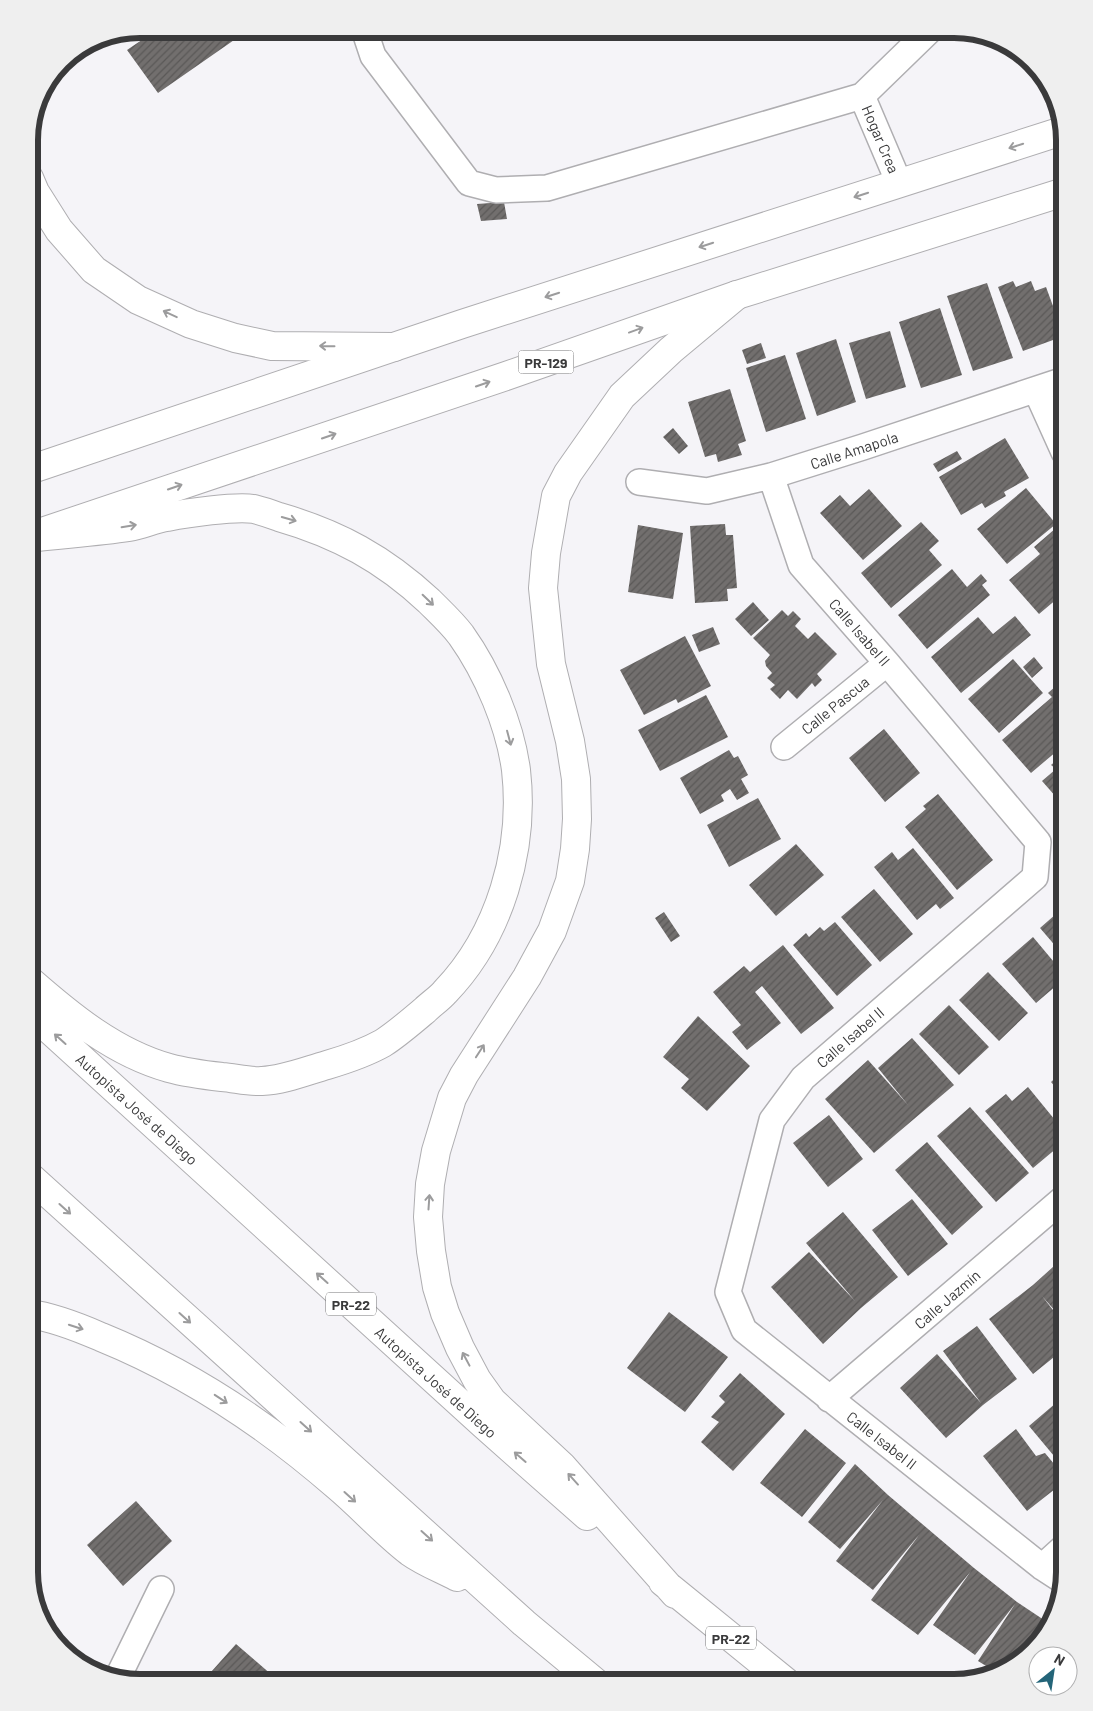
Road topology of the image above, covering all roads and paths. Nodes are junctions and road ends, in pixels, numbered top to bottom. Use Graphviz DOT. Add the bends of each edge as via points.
graph roads {
  1 [pos="367,38"];
  2 [pos="922,38"];
  3 [pos="862,96"];
  4 [pos="1056,133"];
  5 [pos="899,183"];
  6 [pos="1056,195"];
  7 [pos="38,197"];
  8 [pos="737,295"];
  9 [pos="394,347"];
  10 [pos="1056,383"];
  11 [pos="1036,390"];
  12 [pos="1056,434"];
  13 [pos="38,467"];
  14 [pos="772,476"];
  15 [pos="639,482"];
  16 [pos="38,534"];
  17 [pos="38,536"];
  18 [pos="887,664"];
  19 [pos="784,747"];
  20 [pos="38,988"];
  21 [pos="38,1018"];
  22 [pos="38,1184"];
  23 [pos="1056,1205"];
  24 [pos="38,1316"];
  25 [pos="830,1399"];
  26 [pos="1056,1554"];
  27 [pos="1042,1567"];
  28 [pos="1056,1576"];
  29 [pos="161,1589"];
  30 [pos="675,1594"];
  31 [pos="496,1598"];
  32 [pos="120,1672"];
  33 [pos="585,1674"];
  34 [pos="776,1674"];
  1 -- 3 [label="street" via="373,56 468,183 496,190 547,188"];
  2 -- 3 [label="street"];
  3 -- 5 [label="street, Hogar Crea"];
  4 -- 5 [label="main road, one-way"];
  5 -- 9 [label="main road, one-way"];
  6 -- 8 [label="main road, PR-129"];
  9 -- 7 [label="main road, one-way" via="272,346 200,327 138,300 94,270 59,230"];
  16 -- 8 [label="main road, PR-129, one-way"];
  30 -- 8 [label="main road, one-way" via="562,1466 492,1401 477,1380 444,1313 428,1217 436,1151 452,1098 527,977 552,931 570,881 576,826 576,779 551,664 543,588 556,496 568,472 622,396"];
  9 -- 13 [label="main road"];
  10 -- 11 [label="street, Calle Amapola"];
  11 -- 12 [label="street"];
  11 -- 14 [label="street, Calle Amapola"];
  14 -- 15 [label="street, Calle Amapola" via="707,491"];
  14 -- 18 [label="street, Calle Isabel II" via="801,565"];
  17 -- 20 [label="main road, one-way" via="132,526 168,516 251,509 342,539 408,581 460,634 479,664 509,737 516,770 518,809 515,848 505,891 488,933 468,964 445,992 382,1044 338,1062 261,1081 195,1074 132,1054 95,1032"];
  18 -- 19 [label="street, Calle Pascua"];
  18 -- 25 [label="street, Calle Isabel II" via="1038,842 1035,877 803,1078 772,1120 728,1292 744,1330"];
  30 -- 21 [label="main road, Autopista José de Diego / PR-22, one-way" via="484,1425"];
  22 -- 31 [label="main road, one-way"];
  23 -- 25 [label="street, Calle Jazmín"];
  24 -- 31 [label="main road, one-way" via="78,1327 137,1351 183,1375 294,1451 337,1485 411,1553"];
  25 -- 27 [label="street, Calle Isabel II"];
  26 -- 27 [label="street"];
  27 -- 28 [label="street, Calle Isabel II"];
  29 -- 32 [label="street"];
  30 -- 34 [label="main road, Autopista José de Diego / PR-22"];
  31 -- 33 [label="main road"];
}
